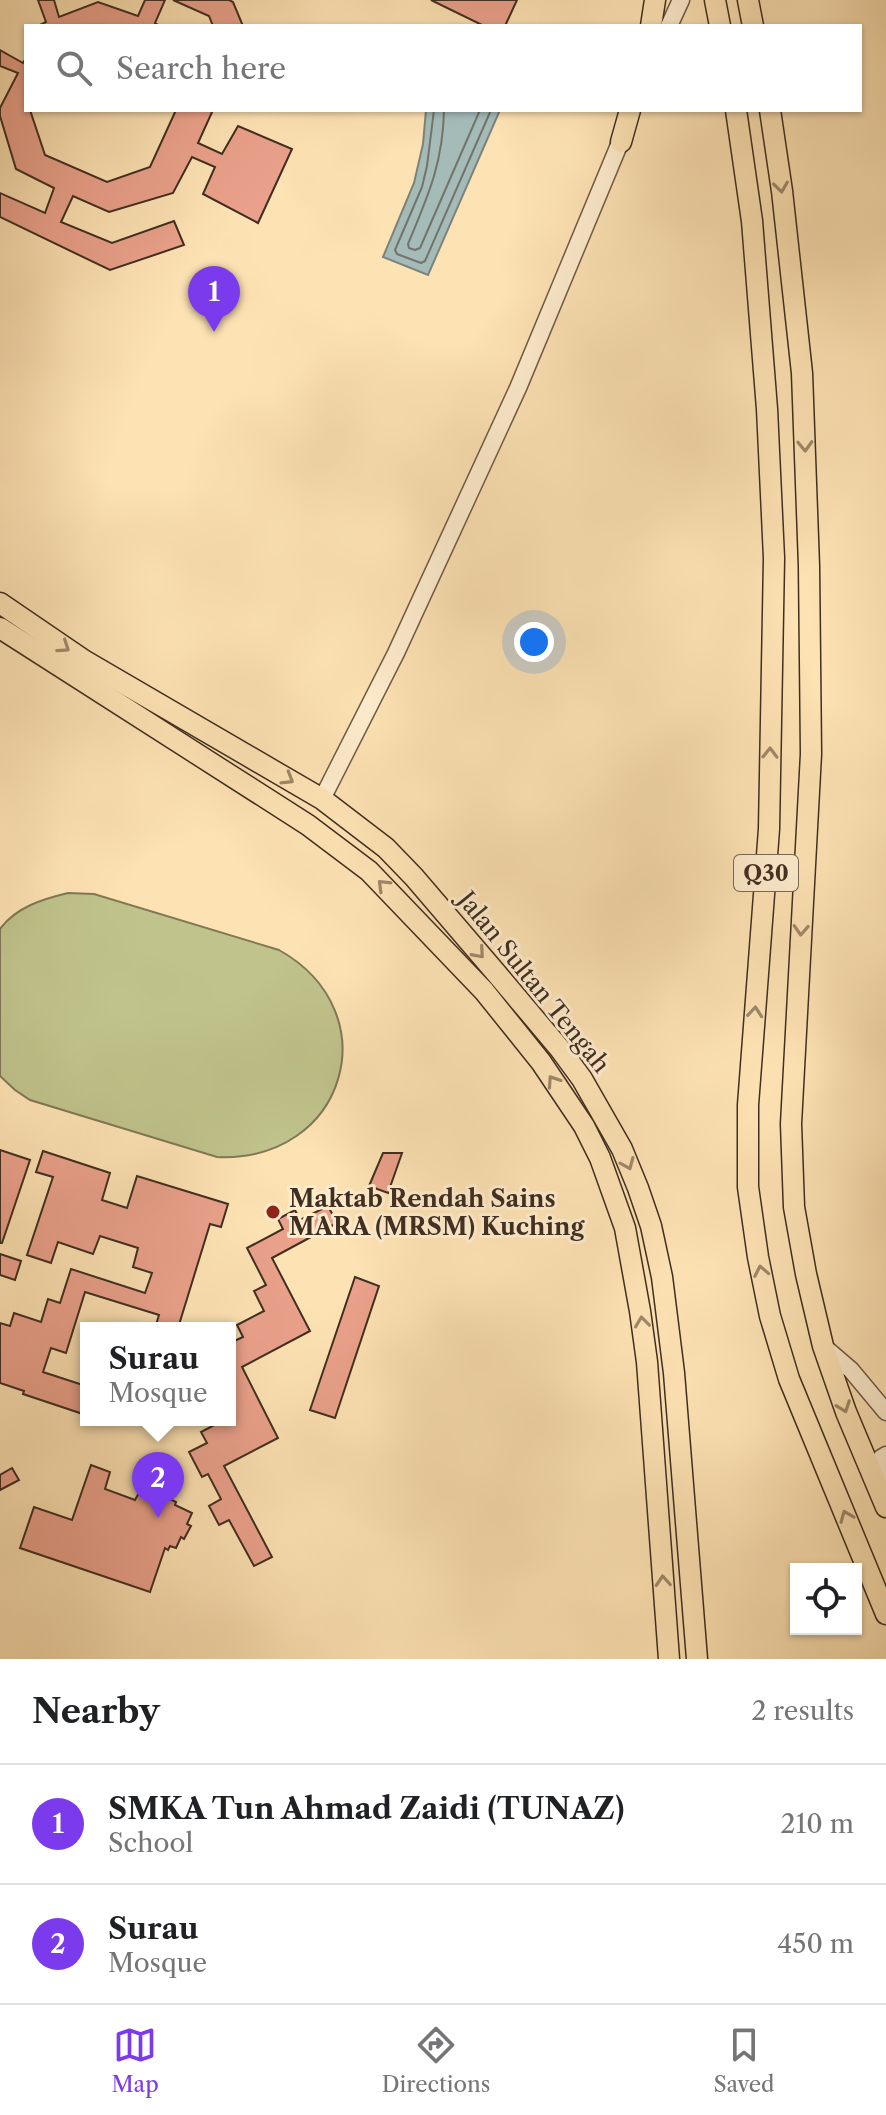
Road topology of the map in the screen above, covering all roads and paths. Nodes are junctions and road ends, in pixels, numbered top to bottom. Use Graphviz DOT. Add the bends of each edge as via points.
graph roads {
  1 [pos="655,0"];
  2 [pos="681,0"];
  3 [pos="715,0"];
  4 [pos="748,0"];
  5 [pos="762,0"];
  6 [pos="651,24"];
  7 [pos="670,24"];
  8 [pos="720,24"];
  9 [pos="753,24"];
  10 [pos="764,24"];
  11 [pos="631,112"];
  12 [pos="725,112"];
  13 [pos="736,112"];
  14 [pos="770,112"];
  15 [pos="740,134"];
  16 [pos="621,142"];
  17 [pos="0,603"];
  18 [pos="0,628"];
  19 [pos="322,799"];
  20 [pos="823,1346"];
  21 [pos="886,1412"];
  22 [pos="886,1455"];
  23 [pos="883,1499"];
  24 [pos="886,1614"];
  25 [pos="669,1659"];
  26 [pos="697,1659"];
  1 -- 6 [label="main road"];
  2 -- 7 [label="street"];
  3 -- 8 [label="main road"];
  4 -- 9 [label="main road"];
  5 -- 10 [label="main road"];
  11 -- 16 [label="main road"];
  12 -- 15 [label="main road"];
  13 -- 15 [label="main road, Q30"];
  14 -- 20 [label="main road, Q30, one-way" via="802,373 809,566 811,754 791,1124 794,1207"];
  24 -- 15 [label="main road, Q30, one-way" via="789,1379 770,1316 748,1187 748,1105 769,829 774,558 766,393"];
  16 -- 19 [label="street" via="518,388"];
  17 -- 19 [label="main road, Jalan Sultan Tengah, one-way" via="85,661"];
  25 -- 18 [label="main road, Jalan Sultan Tengah, one-way" via="640,1311 621,1215 584,1126 484,991 369,871 308,825"];
  19 -- 26 [label="main road, Jalan Sultan Tengah, one-way" via="386,848 414,877 560,1049 622,1149 651,1226 662,1277"];
  20 -- 21 [label="street"];
  20 -- 23 [label="main road, Q30, one-way"];
  22 -- 23 [label="street" via="881,1458"];
}
